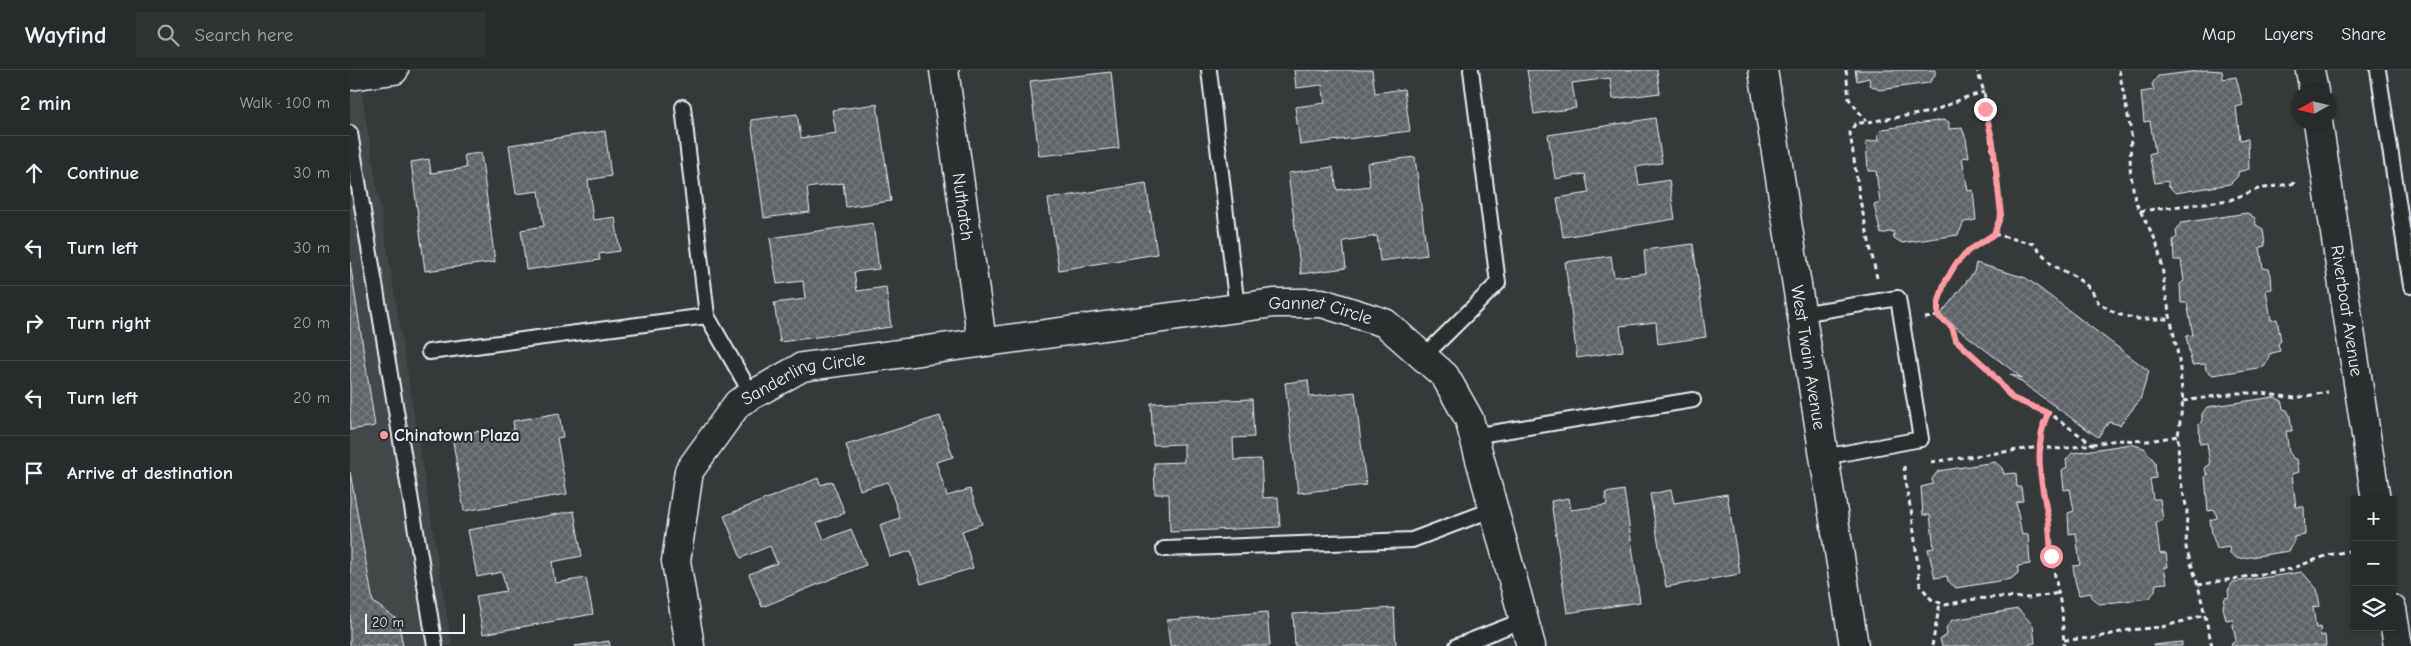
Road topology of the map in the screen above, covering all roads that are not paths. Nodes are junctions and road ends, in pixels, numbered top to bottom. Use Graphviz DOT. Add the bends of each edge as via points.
graph roads {
  1 [pos="394,70"];
  2 [pos="944,70"];
  3 [pos="1209,70"];
  4 [pos="1472,70"];
  5 [pos="1763,70"];
  6 [pos="2310,70"];
  7 [pos="2378,70"];
  8 [pos="350,76"];
  9 [pos="2313,85"];
  10 [pos="682,107"];
  11 [pos="2319,130"];
  12 [pos="350,133"];
  13 [pos="353,175"];
  14 [pos="2411,286"];
  15 [pos="1238,308"];
  16 [pos="1802,314"];
  17 [pos="707,316"];
  18 [pos="982,342"];
  19 [pos="430,352"];
  20 [pos="1424,357"];
  21 [pos="752,395"];
  22 [pos="1693,400"];
  23 [pos="1473,436"];
  24 [pos="1824,457"];
  25 [pos="2375,496"];
  26 [pos="1494,509"];
  27 [pos="1164,549"];
  28 [pos="1524,620"];
  29 [pos="2396,631"];
  30 [pos="435,646"];
  31 [pos="690,646"];
  32 [pos="1456,646"];
  33 [pos="1531,646"];
  34 [pos="1854,646"];
  35 [pos="2398,646"];
  1 -- 8 [label="street"];
  2 -- 18 [label="street, Nuthatch"];
  3 -- 15 [label="lane"];
  4 -- 20 [label="lane" via="1498,283"];
  5 -- 16 [label="street, West Twain Avenue"];
  6 -- 9 [label="street"];
  7 -- 14 [label="lane"];
  10 -- 17 [label="lane"];
  11 -- 25 [label="street, Riverboat Avenue"];
  12 -- 13 [label="lane"];
  13 -- 30 [label="lane"];
  15 -- 18 [label="street, Gannet Circle"];
  15 -- 20 [label="street, Gannet Circle" via="1274,303 1322,303 1384,323"];
  16 -- 24 [label="street, West Twain Avenue"];
  16 -- 24 [label="lane" via="1898,298 1921,439"];
  17 -- 19 [label="lane"];
  17 -- 21 [label="lane"];
  18 -- 21 [label="street, Sanderling Circle" via="802,367"];
  20 -- 23 [label="street, Gannet Circle" via="1445,376 1469,419"];
  21 -- 31 [label="street, Sanderling Circle" via="738,403 689,471 676,561"];
  22 -- 23 [label="lane"];
  23 -- 26 [label="street, Gannet Circle"];
  24 -- 34 [label="street, West Twain Avenue"];
  26 -- 27 [label="lane" via="1412,540"];
  26 -- 28 [label="street, Gannet Circle"];
  28 -- 32 [label="lane"];
  28 -- 33 [label="street, Gannet Circle"];
  29 -- 35 [label="street"];
}
